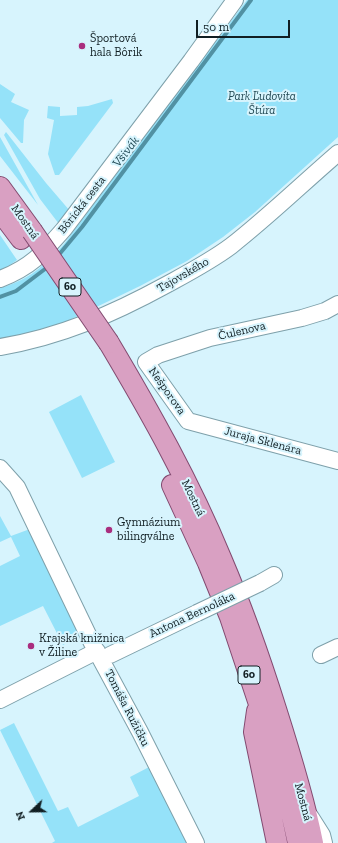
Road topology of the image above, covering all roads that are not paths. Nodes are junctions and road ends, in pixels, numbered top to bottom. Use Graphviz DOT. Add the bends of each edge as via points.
graph roads {
  1 [pos="236,0"];
  2 [pos="338,153"];
  3 [pos="0,176"];
  4 [pos="0,187"];
  5 [pos="0,211"];
  6 [pos="0,221"];
  7 [pos="24,232"];
  8 [pos="0,279"];
  9 [pos="338,304"];
  10 [pos="0,347"];
  11 [pos="103,347"];
  12 [pos="146,362"];
  13 [pos="188,420"];
  14 [pos="338,461"];
  15 [pos="0,468"];
  16 [pos="274,575"];
  17 [pos="338,647"];
  18 [pos="103,653"];
  19 [pos="321,655"];
  20 [pos="0,700"];
  21 [pos="258,701"];
  22 [pos="304,805"];
  23 [pos="196,843"];
  24 [pos="277,843"];
  25 [pos="298,843"];
  26 [pos="313,843"];
  27 [pos="324,843"];
  1 -- 8 [label="street, Bôrická cesta" via="44,253 23,269"];
  2 -- 10 [label="street, Tajovského" via="262,222 194,271 89,322 58,334"];
  3 -- 7 [label="main road"];
  4 -- 7 [label="main road, Mostná / 60"];
  5 -- 7 [label="main road, Mostná / 60"];
  6 -- 7 [label="main road"];
  7 -- 11 [label="main road, Mostná / 60, bridge"];
  9 -- 12 [label="street, Čulenova" via="302,318 210,338 158,354"];
  11 -- 21 [label="main road, Mostná / 60" via="185,511 208,563 230,617"];
  11 -- 22 [label="main road, Mostná / 60" via="139,393 221,556 260,659"];
  12 -- 13 [label="street, Nešporova"];
  13 -- 14 [label="street, Juraja Sklenára"];
  15 -- 18 [label="street, Tomáša Ružičku" via="17,487"];
  16 -- 18 [label="street, Antona Bernoláka, bridge" via="197,614"];
  17 -- 19 [label="street"];
  18 -- 20 [label="street, Antona Bernoláka"];
  18 -- 23 [label="street, Tomáša Ružičku" via="106,666"];
  21 -- 24 [label="main road" via="254,732"];
  21 -- 25 [label="main road, Mostná / 60" via="285,786"];
  22 -- 26 [label="main road, Mostná / 60"];
  22 -- 27 [label="street"];
}
